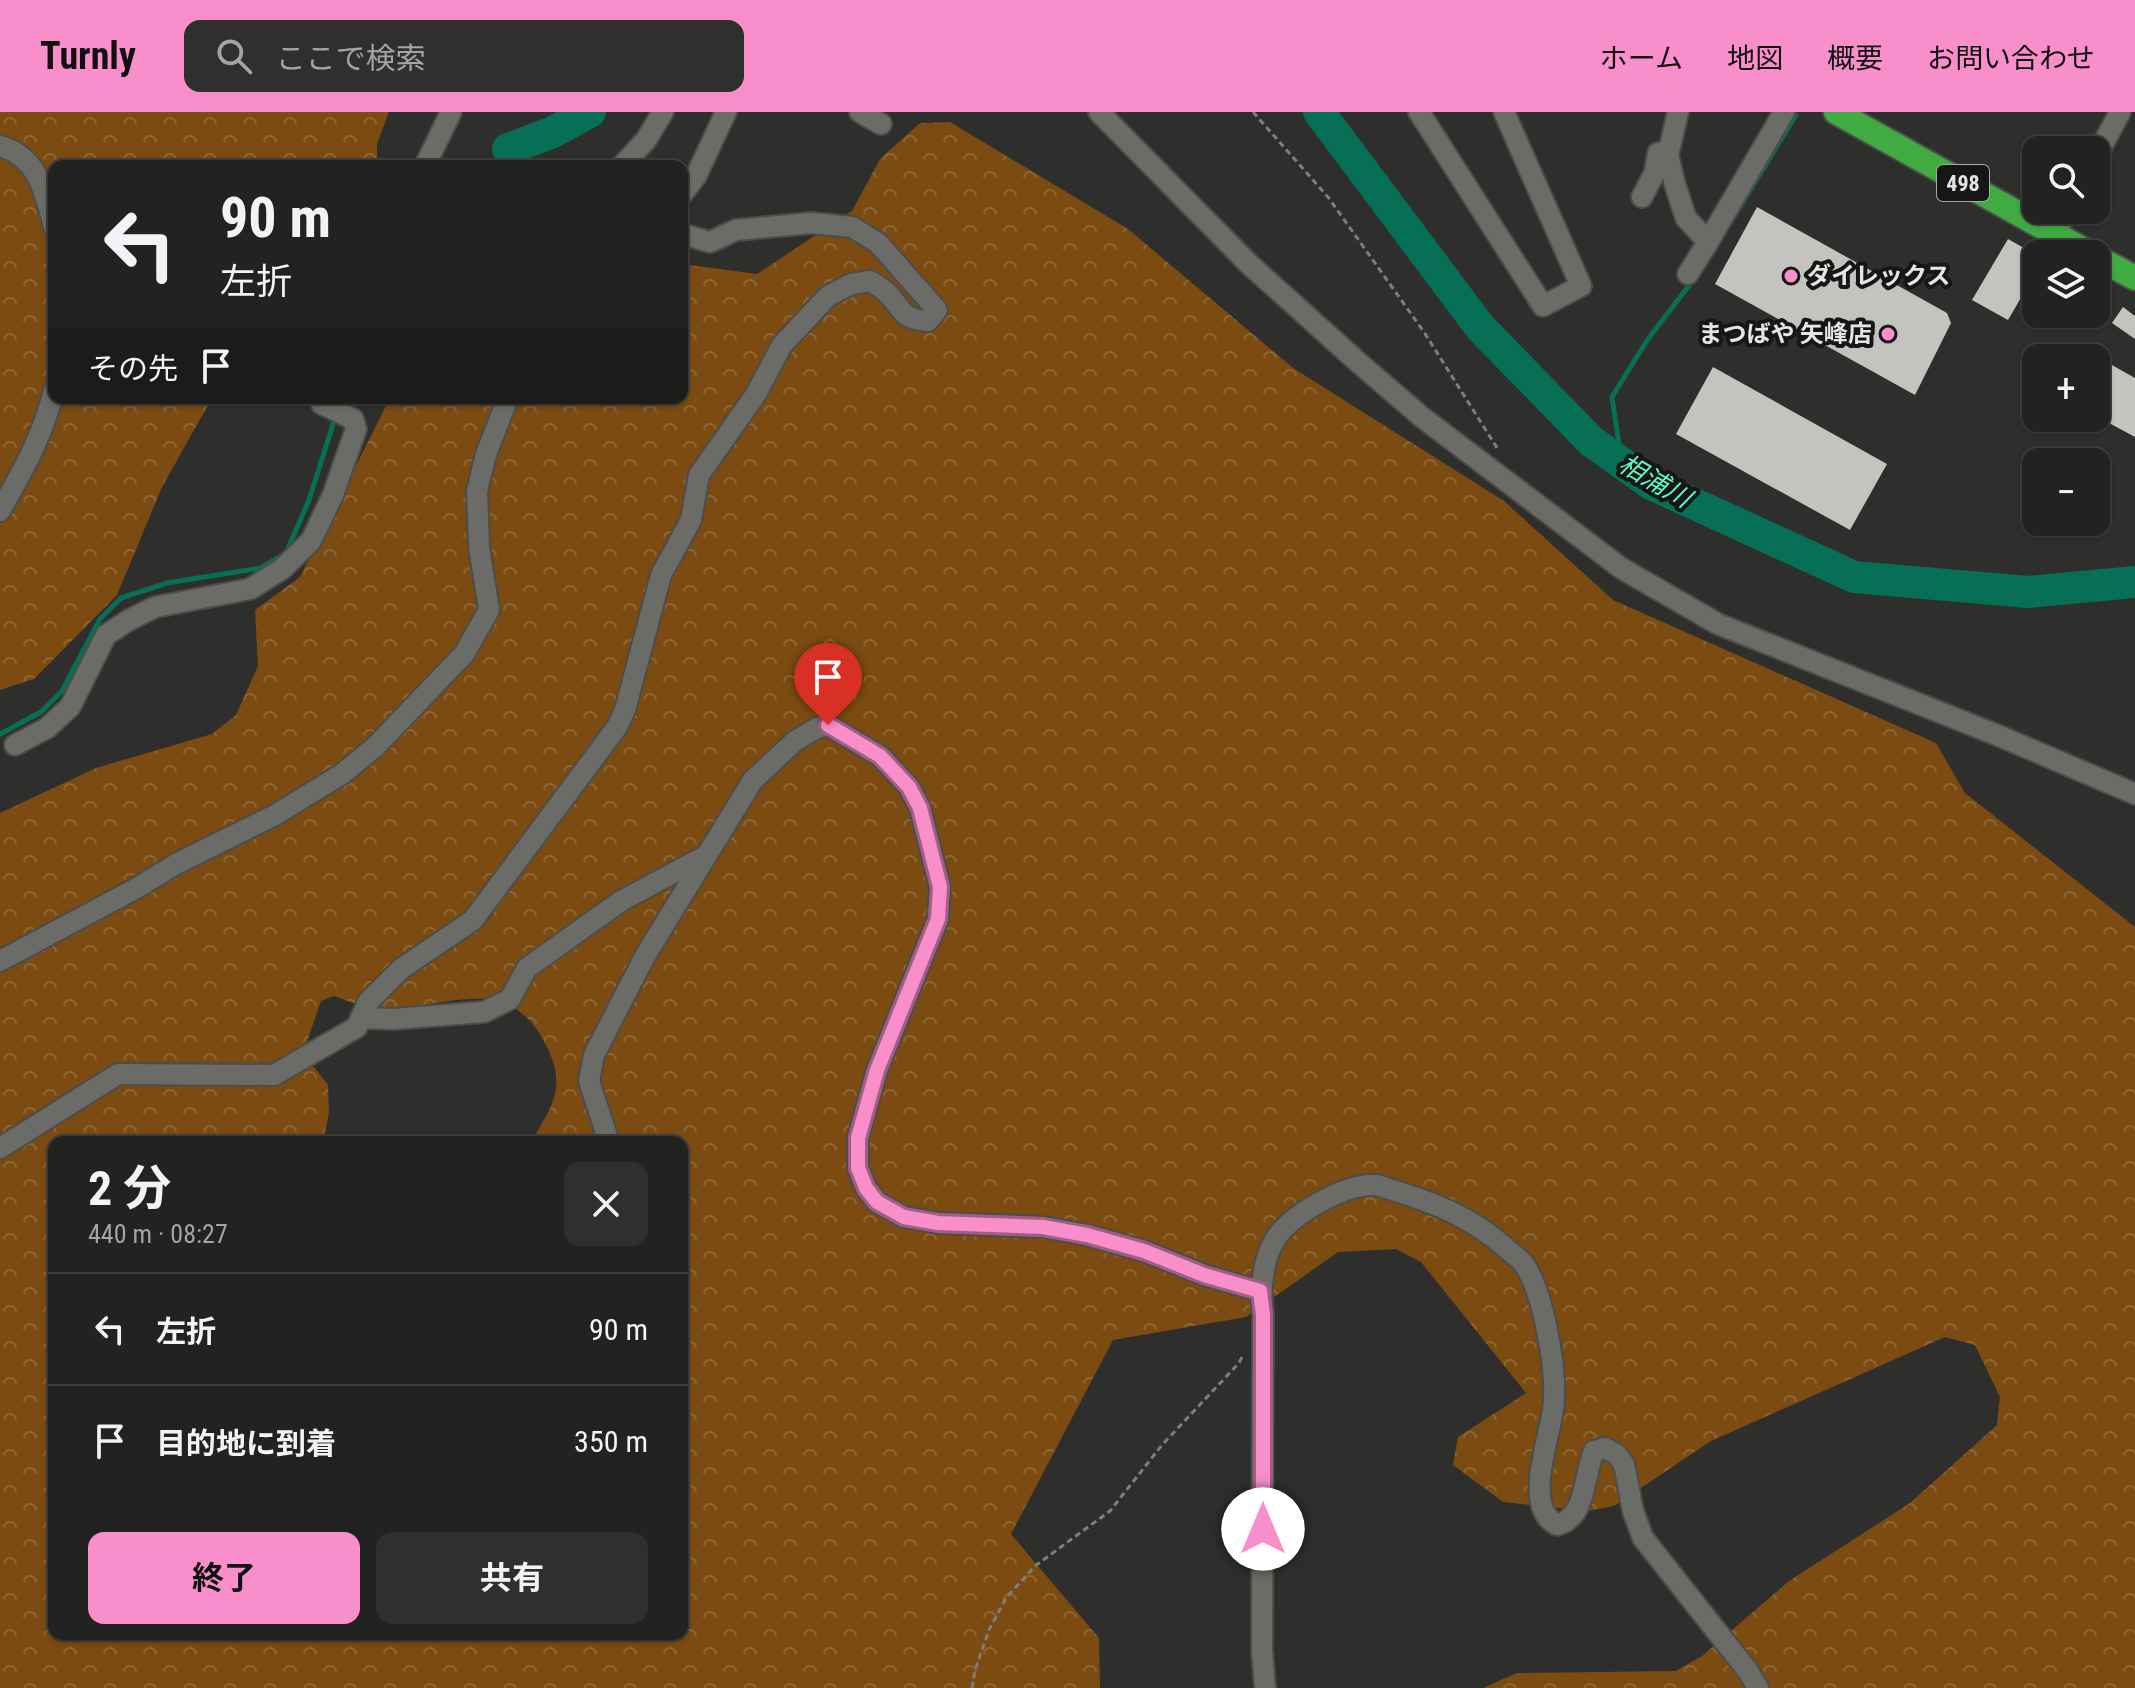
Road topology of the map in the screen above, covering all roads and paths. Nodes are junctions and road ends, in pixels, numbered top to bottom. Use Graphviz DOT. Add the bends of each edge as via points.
graph roads {
  1 [pos="451,112"];
  2 [pos="663,112"];
  3 [pos="726,112"];
  4 [pos="860,112"];
  5 [pos="1099,112"];
  6 [pos="1253,112"];
  7 [pos="1419,112"];
  8 [pos="1504,112"];
  9 [pos="1678,112"];
  10 [pos="1784,112"];
  11 [pos="1836,112"];
  12 [pos="2120,117"];
  13 [pos="881,124"];
  14 [pos="2109,136"];
  15 [pos="0,146"];
  16 [pos="1668,155"];
  17 [pos="428,160"];
  18 [pos="628,160"];
  19 [pos="688,186"];
  20 [pos="1642,197"];
  21 [pos="48,209"];
  22 [pos="2061,224"];
  23 [pos="2055,235"];
  24 [pos="688,236"];
  25 [pos="2064,240"];
  26 [pos="1708,242"];
  27 [pos="2110,264"];
  28 [pos="1688,274"];
  29 [pos="2135,278"];
  30 [pos="50,404"];
  31 [pos="324,404"];
  32 [pos="326,404"];
  33 [pos="506,404"];
  34 [pos="317,425"];
  35 [pos="1503,457"];
  36 [pos="0,511"];
  37 [pos="15,745"];
  38 [pos="2135,794"];
  39 [pos="705,856"];
  40 [pos="0,961"];
  41 [pos="361,1018"];
  42 [pos="607,1136"];
  43 [pos="0,1148"];
  44 [pos="1260,1291"];
  45 [pos="1245,1351"];
  46 [pos="972,1688"];
  47 [pos="1265,1688"];
  48 [pos="1758,1688"];
  1 -- 17 [label="street"];
  2 -- 18 [label="street"];
  3 -- 19 [label="street"];
  4 -- 13 [label="street"];
  5 -- 38 [label="street" via="1249,264 1359,363 1621,568 1718,624"];
  6 -- 35 [label="path" via="1328,197 1424,332"];
  7 -- 8 [label="street" via="1543,306 1581,286"];
  9 -- 16 [label="street"];
  10 -- 26 [label="street"];
  11 -- 23 [label="highway, 498"];
  12 -- 14 [label="street"];
  15 -- 21 [label="street" via="34,167"];
  16 -- 20 [label="street" via="1658,153"];
  16 -- 26 [label="street" via="1686,218"];
  22 -- 23 [label="street"];
  23 -- 25 [label="highway, 498"];
  24 -- 41 [label="street" via="710,242 736,230 811,223 852,227 878,243 937,310 928,321 915,320 870,281 851,284 828,296 782,345 756,394 699,475 691,520 661,575 617,727 473,920 401,969 368,1002"];
  26 -- 28 [label="street"];
  27 -- 29 [label="highway, 498"];
  30 -- 36 [label="street" via="35,448"];
  31 -- 34 [label="street"];
  32 -- 37 [label="street" via="353,419 356,429 311,541 282,569 250,589 155,607 106,635 70,707 47,728"];
  33 -- 40 [label="street" via="477,491 489,610 464,654 342,774"];
  39 -- 41 [label="street" via="621,901 527,968 510,999 484,1012"];
  39 -- 42 [label="street" via="594,1055 589,1081"];
  39 -- 44 [label="street" via="753,780 817,728 828,725 880,756 909,787 920,808 940,887 938,919 877,1070 858,1138 858,1168 866,1188 877,1202 904,1217 1087,1235"];
  41 -- 43 [label="street" via="357,1027 274,1075 118,1074"];
  44 -- 47 [label="street"];
  44 -- 48 [label="street" via="1275,1238 1340,1191 1375,1185 1420,1199 1460,1214 1497,1240 1523,1263 1540,1299 1547,1337 1554,1400 1539,1483 1540,1507 1557,1525 1568,1522 1577,1513 1594,1451 1605,1448 1616,1454 1624,1464 1643,1538"];
  45 -- 46 [label="path" via="1110,1511 1035,1566 1006,1598 989,1630"];
}
